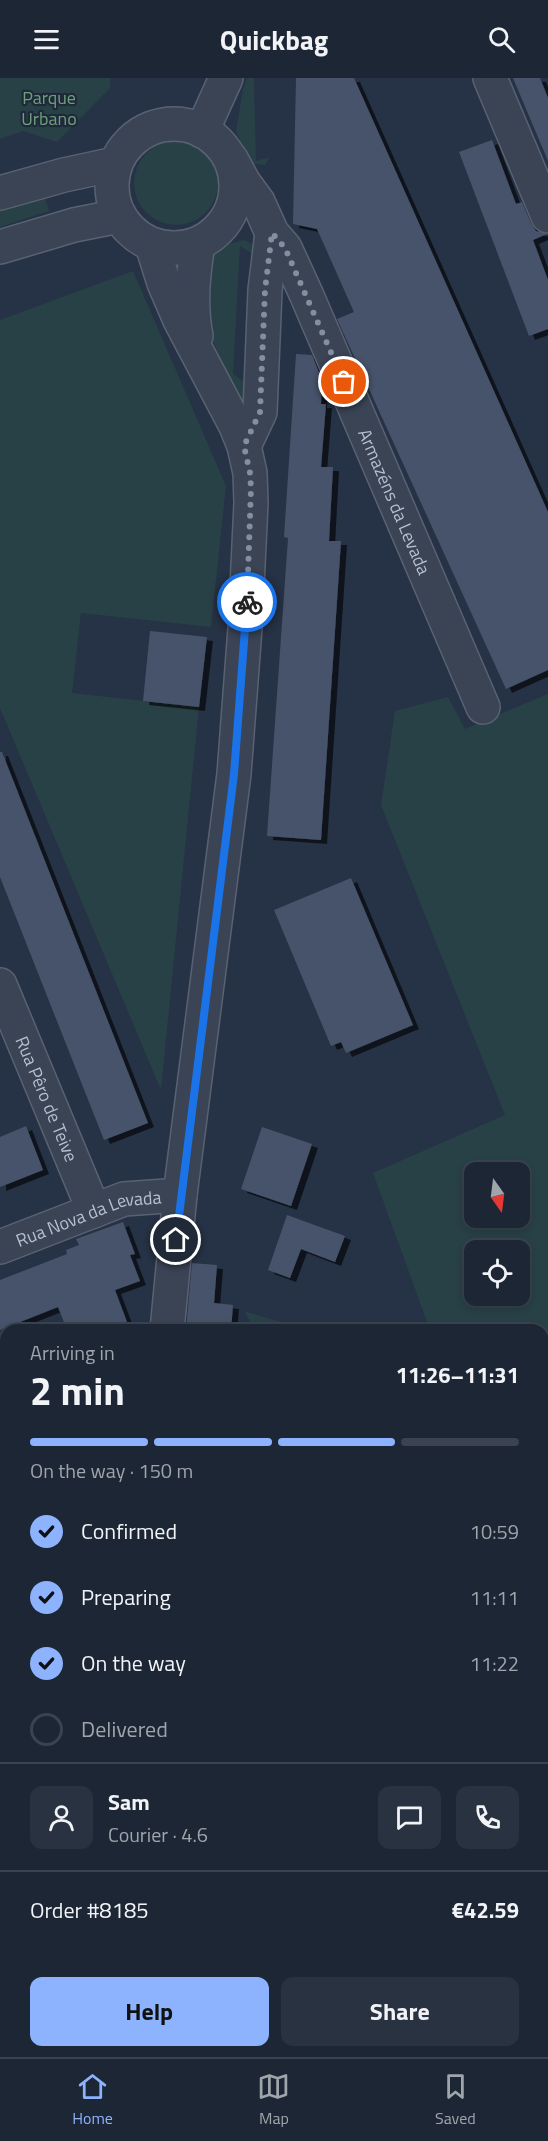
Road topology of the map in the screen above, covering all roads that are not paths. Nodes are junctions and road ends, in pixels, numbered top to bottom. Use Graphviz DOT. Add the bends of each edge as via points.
graph roads {
  1 [pos="226,78"];
  2 [pos="490,78"];
  3 [pos="202,130"];
  4 [pos="231,159"];
  5 [pos="115,164"];
  6 [pos="0,193"];
  7 [pos="118,216"];
  8 [pos="548,216"];
  9 [pos="228,218"];
  10 [pos="272,233"];
  11 [pos="198,244"];
  12 [pos="152,245"];
  13 [pos="0,247"];
  14 [pos="199,356"];
  15 [pos="244,446"];
  16 [pos="483,707"];
  17 [pos="0,985"];
  18 [pos="180,1195"];
  19 [pos="94,1211"];
  20 [pos="0,1247"];
  21 [pos="168,1324"];
  1 -- 3 [label="street"];
  2 -- 8 [label="street"];
  3 -- 4 [label="street" via="219,142"];
  3 -- 5 [label="street" via="186,124 151,128 136,136"];
  4 -- 9 [label="street" via="236,178 235,199"];
  4 -- 10 [label="street, Armazéns da Levada" via="258,201"];
  5 -- 6 [label="street"];
  5 -- 7 [label="street" via="112,199"];
  7 -- 12 [label="street" via="127,228"];
  7 -- 13 [label="street"];
  9 -- 10 [label="street"];
  9 -- 11 [label="street"];
  10 -- 15 [label="street" via="265,290 260,412"];
  10 -- 16 [label="street, Armazéns da Levada" via="285,248 307,296"];
  11 -- 12 [label="street" via="175,249"];
  11 -- 14 [label="street" via="192,281"];
  12 -- 14 [label="street" via="164,283"];
  14 -- 15 [label="street"];
  15 -- 18 [label="street" via="250,473 250,545 234,774"];
  17 -- 19 [label="street, Rua Pêro de Teive"];
  18 -- 19 [label="street, Rua Nova da Levada" via="124,1199"];
  18 -- 21 [label="street"];
  19 -- 20 [label="street, Rua Nova da Levada"];
}
